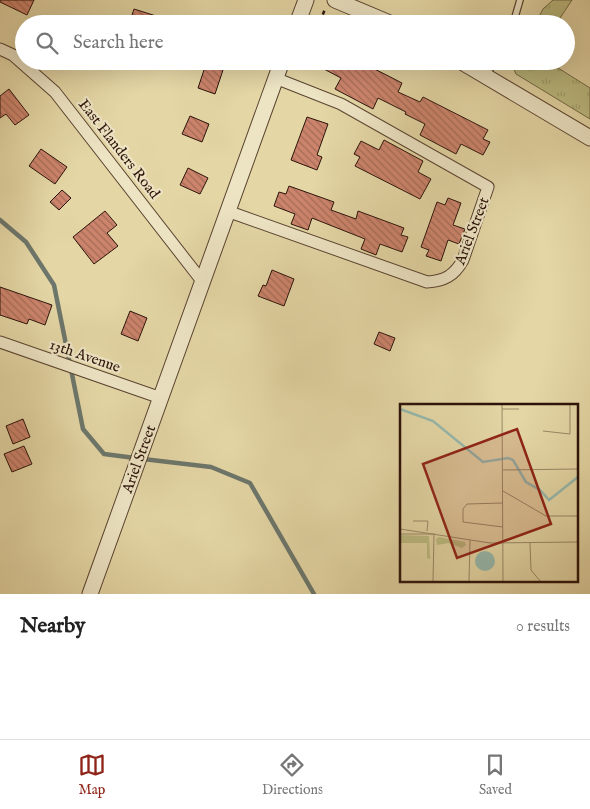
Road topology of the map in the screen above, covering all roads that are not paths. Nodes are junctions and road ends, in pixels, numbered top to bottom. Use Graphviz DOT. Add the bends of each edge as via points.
graph roads {
  1 [pos="306,0"];
  2 [pos="335,0"];
  3 [pos="520,0"];
  4 [pos="300,15"];
  5 [pos="371,15"];
  6 [pos="516,15"];
  7 [pos="0,49"];
  8 [pos="15,57"];
  9 [pos="30,70"];
  10 [pos="278,70"];
  11 [pos="475,70"];
  12 [pos="489,70"];
  13 [pos="485,76"];
  14 [pos="275,78"];
  15 [pos="590,138"];
  16 [pos="227,210"];
  17 [pos="202,281"];
  18 [pos="0,342"];
  19 [pos="161,398"];
  20 [pos="90,594"];
  1 -- 4 [label="street"];
  2 -- 5 [label="street"];
  3 -- 6 [label="lane"];
  7 -- 8 [label="street, East Flanders Road"];
  9 -- 17 [label="street, East Flanders Road" via="55,92"];
  10 -- 14 [label="street, Ariel Street"];
  11 -- 13 [label="street"];
  12 -- 13 [label="lane"];
  13 -- 15 [label="street"];
  14 -- 16 [label="street, Ariel Street"];
  14 -- 16 [label="street, Ariel Street" via="341,104 488,187 463,260 450,277 427,282"];
  16 -- 17 [label="street, Ariel Street"];
  17 -- 19 [label="street, Ariel Street"];
  18 -- 19 [label="street, 13th Avenue"];
  19 -- 20 [label="street, Ariel Street"];
}
